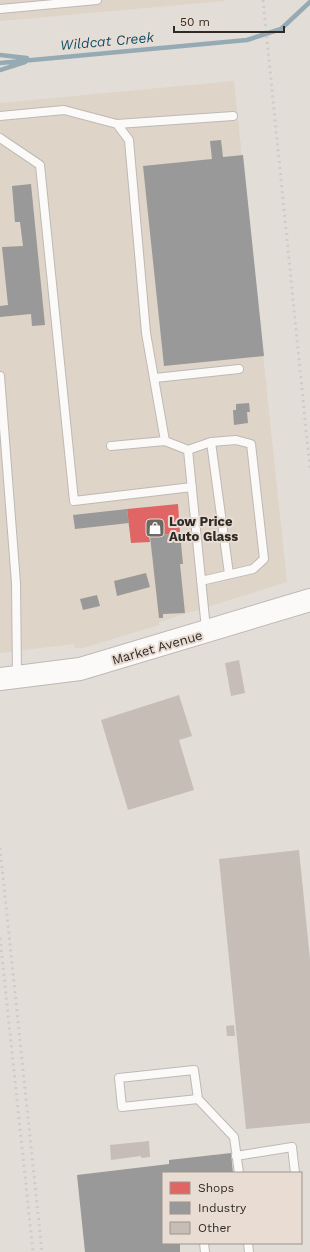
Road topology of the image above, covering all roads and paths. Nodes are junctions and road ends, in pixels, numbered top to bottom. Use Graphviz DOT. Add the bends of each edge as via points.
graph roads {
  1 [pos="97,0"];
  2 [pos="26,3"];
  3 [pos="0,9"];
  4 [pos="0,116"];
  5 [pos="233,116"];
  6 [pos="117,124"];
  7 [pos="0,138"];
  8 [pos="239,369"];
  9 [pos="0,376"];
  10 [pos="155,378"];
  11 [pos="165,441"];
  12 [pos="211,442"];
  13 [pos="111,446"];
  14 [pos="188,450"];
  15 [pos="192,487"];
  16 [pos="229,574"];
  17 [pos="201,581"];
  18 [pos="310,600"];
  19 [pos="206,632"];
  20 [pos="9,678"];
  21 [pos="198,1099"];
  22 [pos="236,1156"];
  23 [pos="239,1172"];
  24 [pos="295,1172"];
  1 -- 2 [label="lane"];
  2 -- 3 [label="lane"];
  4 -- 6 [label="lane" via="64,110"];
  5 -- 6 [label="lane"];
  6 -- 10 [label="lane" via="129,140 146,333"];
  7 -- 15 [label="lane" via="40,165 74,501"];
  8 -- 10 [label="lane"];
  9 -- 20 [label="lane" via="16,583"];
  10 -- 11 [label="lane"];
  11 -- 13 [label="lane"];
  11 -- 14 [label="lane"];
  12 -- 14 [label="lane"];
  12 -- 16 [label="lane"];
  12 -- 16 [label="lane" via="236,440 251,444 264,558 252,569"];
  14 -- 15 [label="lane"];
  15 -- 17 [label="lane"];
  16 -- 17 [label="lane"];
  17 -- 19 [label="lane"];
  18 -- 19 [label="street, Market Avenue"];
  19 -- 20 [label="street, Market Avenue" via="80,669"];
  21 -- 21 [label="lane" via="122,1107 119,1078 194,1070"];
  21 -- 22 [label="lane" via="234,1137"];
  22 -- 23 [label="lane"];
  22 -- 24 [label="lane" via="292,1147"];
}
